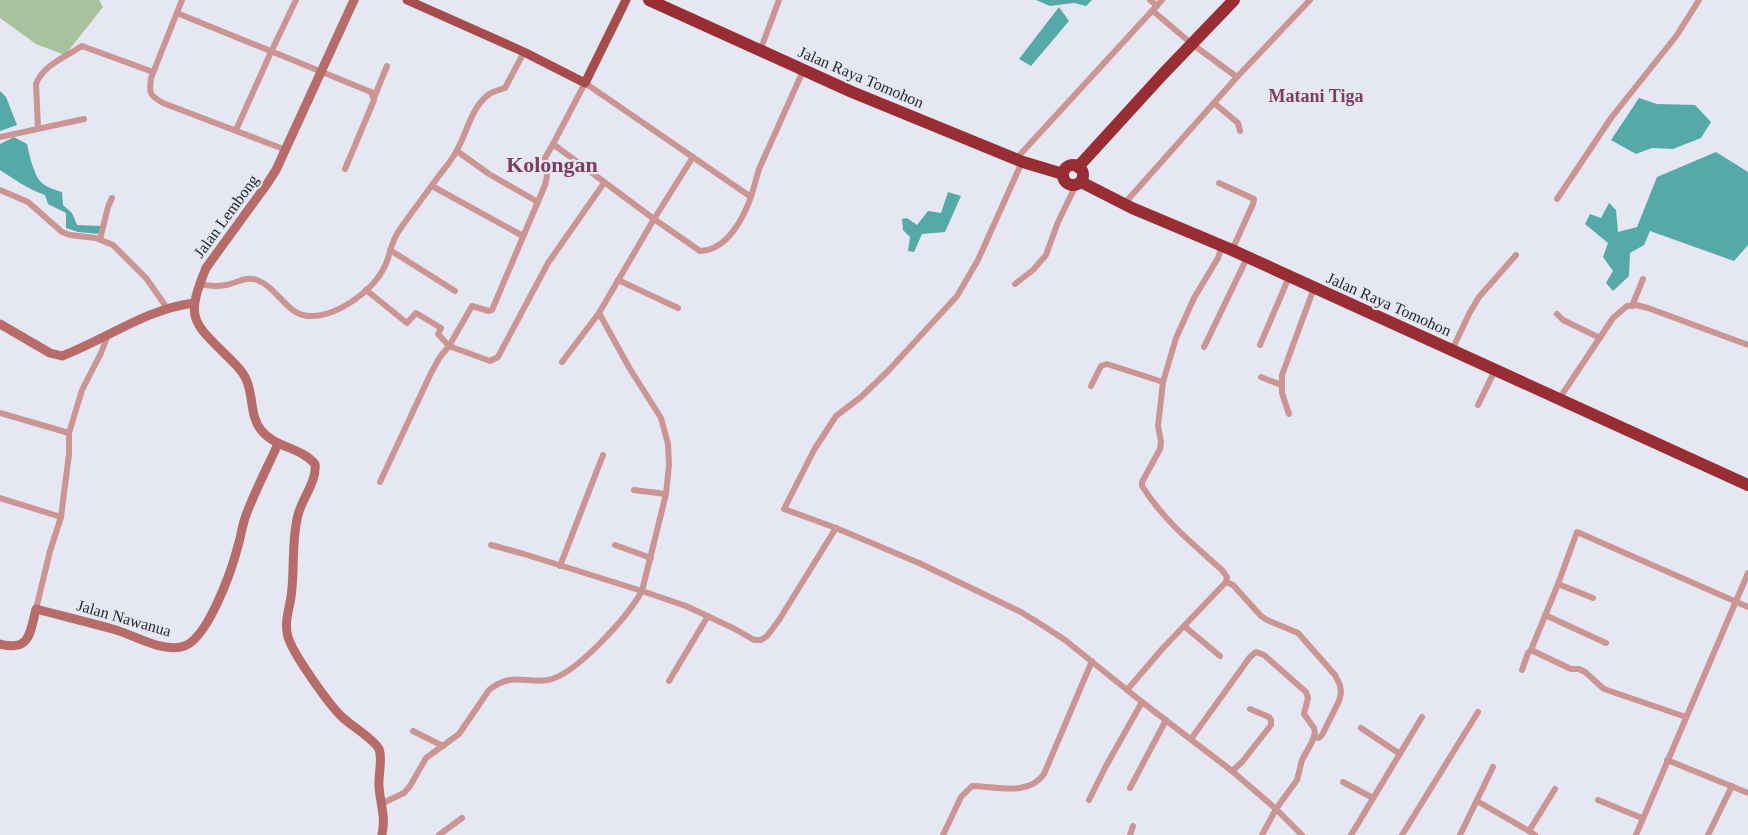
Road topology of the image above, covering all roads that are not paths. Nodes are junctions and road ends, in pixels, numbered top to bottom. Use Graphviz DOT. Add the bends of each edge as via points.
graph roads {
  1 [pos="182,0"];
  2 [pos="296,0"];
  3 [pos="354,0"];
  4 [pos="407,0"];
  5 [pos="626,0"];
  6 [pos="779,0"];
  7 [pos="1150,0"];
  8 [pos="1162,0"];
  9 [pos="1234,0"];
  10 [pos="1310,0"];
  11 [pos="1699,0"];
  12 [pos="654,1"];
  13 [pos="1155,8"];
  14 [pos="177,13"];
  15 [pos="1192,44"];
  16 [pos="271,51"];
  17 [pos="760,51"];
  18 [pos="524,52"];
  19 [pos="387,66"];
  20 [pos="320,71"];
  21 [pos="803,71"];
  22 [pos="153,72"];
  23 [pos="1237,77"];
  24 [pos="585,83"];
  25 [pos="374,98"];
  26 [pos="1214,103"];
  27 [pos="84,119"];
  28 [pos="38,128"];
  29 [pos="236,130"];
  30 [pos="1240,131"];
  31 [pos="0,137"];
  32 [pos="553,144"];
  33 [pos="286,150"];
  34 [pos="457,151"];
  35 [pos="693,157"];
  36 [pos="1019,160"];
  37 [pos="1078,167"];
  38 [pos="345,169"];
  39 [pos="1063,174"];
  40 [pos="604,183"];
  41 [pos="1078,183"];
  42 [pos="1219,183"];
  43 [pos="432,186"];
  44 [pos="0,190"];
  45 [pos="751,197"];
  46 [pos="112,198"];
  47 [pos="1557,199"];
  48 [pos="538,202"];
  49 [pos="1124,204"];
  50 [pos="654,219"];
  51 [pos="524,236"];
  52 [pos="100,239"];
  53 [pos="1227,248"];
  54 [pos="390,250"];
  55 [pos="1516,255"];
  56 [pos="1246,258"];
  57 [pos="1289,277"];
  58 [pos="1643,279"];
  59 [pos="618,280"];
  60 [pos="199,284"];
  61 [pos="1015,284"];
  62 [pos="1314,288"];
  63 [pos="366,290"];
  64 [pos="455,291"];
  65 [pos="194,303"];
  66 [pos="1632,306"];
  67 [pos="167,308"];
  68 [pos="678,308"];
  69 [pos="599,313"];
  70 [pos="1557,314"];
  71 [pos="0,324"];
  72 [pos="108,335"];
  73 [pos="1600,338"];
  74 [pos="1260,345"];
  75 [pos="1748,345"];
  76 [pos="449,346"];
  77 [pos="1204,347"];
  78 [pos="1452,350"];
  79 [pos="562,362"];
  80 [pos="1495,369"];
  81 [pos="1260,377"];
  82 [pos="1163,382"];
  83 [pos="1281,385"];
  84 [pos="1091,386"];
  85 [pos="1559,399"];
  86 [pos="1478,405"];
  87 [pos="0,413"];
  88 [pos="1289,414"];
  89 [pos="69,433"];
  90 [pos="278,444"];
  91 [pos="603,455"];
  92 [pos="380,482"];
  93 [pos="1748,485"];
  94 [pos="634,490"];
  95 [pos="666,494"];
  96 [pos="0,498"];
  97 [pos="61,517"];
  98 [pos="836,528"];
  99 [pos="491,545"];
  100 [pos="615,545"];
  101 [pos="651,558"];
  102 [pos="560,566"];
  103 [pos="1748,573"];
  104 [pos="1226,582"];
  105 [pos="1558,584"];
  106 [pos="642,591"];
  107 [pos="1593,598"];
  108 [pos="1736,601"];
  109 [pos="1748,607"];
  110 [pos="36,609"];
  111 [pos="1545,615"];
  112 [pos="708,616"];
  113 [pos="1184,626"];
  114 [pos="1606,643"];
  115 [pos="0,644"];
  116 [pos="1531,650"];
  117 [pos="1220,656"];
  118 [pos="1092,661"];
  119 [pos="1522,670"];
  120 [pos="669,681"];
  121 [pos="1127,690"];
  122 [pos="1142,702"];
  123 [pos="1250,709"];
  124 [pos="1478,712"];
  125 [pos="1422,717"];
  126 [pos="1686,717"];
  127 [pos="1166,720"];
  128 [pos="1361,728"];
  129 [pos="413,731"];
  130 [pos="1314,737"];
  131 [pos="1191,739"];
  132 [pos="443,746"];
  133 [pos="1400,754"];
  134 [pos="1667,760"];
  135 [pos="1494,767"];
  136 [pos="1232,771"];
  137 [pos="1343,782"];
  138 [pos="1732,786"];
  139 [pos="1130,788"];
  140 [pos="1555,789"];
  141 [pos="1748,793"];
  142 [pos="1373,798"];
  143 [pos="1089,800"];
  144 [pos="1598,800"];
  145 [pos="1478,801"];
  146 [pos="383,803"];
  147 [pos="1276,809"];
  148 [pos="462,818"];
  149 [pos="1642,818"];
  150 [pos="1132,826"];
  151 [pos="1532,833"];
  152 [pos="382,835"];
  153 [pos="439,835"];
  154 [pos="943,835"];
  155 [pos="1130,835"];
  156 [pos="1262,835"];
  157 [pos="1302,835"];
  158 [pos="1352,835"];
  159 [pos="1402,835"];
  160 [pos="1460,835"];
  161 [pos="1636,835"];
  162 [pos="1708,835"];
  1 -- 14 [label="street"];
  2 -- 16 [label="street"];
  3 -- 20 [label="main road, Jalan Lembong"];
  4 -- 18 [label="main road"];
  5 -- 24 [label="main road"];
  6 -- 17 [label="street"];
  7 -- 13 [label="street"];
  8 -- 13 [label="street"];
  9 -- 15 [label="highway"];
  10 -- 23 [label="street"];
  11 -- 47 [label="street" via="1611,118"];
  12 -- 17 [label="highway, Jalan Raya Tomohon"];
  13 -- 15 [label="street"];
  13 -- 36 [label="street"];
  14 -- 16 [label="street"];
  14 -- 22 [label="street"];
  15 -- 23 [label="street"];
  15 -- 37 [label="highway"];
  16 -- 20 [label="street"];
  16 -- 29 [label="street"];
  17 -- 21 [label="highway, Jalan Raya Tomohon"];
  18 -- 24 [label="main road"];
  18 -- 34 [label="street" via="505,88 489,94 471,118"];
  19 -- 25 [label="street"];
  20 -- 25 [label="street" via="371,92"];
  20 -- 33 [label="main road, Jalan Lembong"];
  21 -- 36 [label="highway, Jalan Raya Tomohon"];
  21 -- 45 [label="street" via="759,169"];
  22 -- 28 [label="street" via="82,46 39,77"];
  22 -- 29 [label="street" via="152,97"];
  23 -- 26 [label="street"];
  24 -- 32 [label="street"];
  24 -- 35 [label="street"];
  25 -- 38 [label="street"];
  26 -- 30 [label="street" via="1238,123"];
  26 -- 49 [label="street"];
  27 -- 28 [label="street"];
  28 -- 31 [label="street"];
  29 -- 33 [label="street"];
  32 -- 40 [label="street"];
  32 -- 48 [label="street" via="545,158 547,176"];
  33 -- 60 [label="main road, Jalan Lembong"];
  34 -- 43 [label="street"];
  34 -- 48 [label="street"];
  35 -- 45 [label="street"];
  35 -- 50 [label="street"];
  36 -- 39 [label="highway, Jalan Raya Tomohon"];
  36 -- 98 [label="street" via="978,260 957,296 861,397 836,416 789,498 784,509"];
  37 -- 39 [label="highway" via="1070,166"];
  37 -- 41 [label="highway" via="1083,174"];
  39 -- 41 [label="highway, Jalan Raya Tomohon" via="1068,184"];
  40 -- 50 [label="street"];
  40 -- 76 [label="street" via="548,263 498,357 490,361"];
  41 -- 49 [label="highway, Jalan Raya Tomohon"];
  41 -- 61 [label="street" via="1046,255"];
  42 -- 53 [label="street" via="1254,199"];
  43 -- 51 [label="street"];
  43 -- 54 [label="street" via="394,238"];
  44 -- 52 [label="street" via="28,202 70,236"];
  45 -- 50 [label="street" via="736,228 705,251"];
  46 -- 52 [label="street"];
  48 -- 51 [label="street"];
  49 -- 53 [label="highway, Jalan Raya Tomohon"];
  50 -- 59 [label="street"];
  51 -- 76 [label="street" via="492,310 472,306"];
  52 -- 67 [label="street" via="113,245 146,278"];
  53 -- 56 [label="highway, Jalan Raya Tomohon"];
  53 -- 82 [label="street" via="1194,298 1176,338"];
  54 -- 63 [label="street" via="384,269"];
  54 -- 64 [label="street"];
  55 -- 78 [label="street" via="1474,305"];
  56 -- 57 [label="highway, Jalan Raya Tomohon"];
  56 -- 77 [label="street"];
  57 -- 62 [label="highway, Jalan Raya Tomohon"];
  57 -- 74 [label="street"];
  58 -- 66 [label="street"];
  59 -- 68 [label="street"];
  59 -- 69 [label="street"];
  60 -- 63 [label="street" via="219,286 256,280 298,314 313,316 332,314"];
  60 -- 65 [label="main road, Jalan Lembong"];
  62 -- 78 [label="highway, Jalan Raya Tomohon"];
  62 -- 83 [label="street"];
  63 -- 76 [label="street" via="407,323 416,313 441,328 438,334"];
  65 -- 67 [label="main road"];
  65 -- 90 [label="main road" via="199,328 241,370 256,420 261,430"];
  66 -- 73 [label="street" via="1620,311"];
  66 -- 75 [label="street" via="1648,308"];
  67 -- 72 [label="main road"];
  69 -- 79 [label="street"];
  69 -- 95 [label="street" via="661,418 668,444"];
  70 -- 73 [label="street"];
  71 -- 72 [label="main road" via="62,356"];
  72 -- 89 [label="street" via="82,390"];
  73 -- 85 [label="street"];
  76 -- 92 [label="street" via="435,364"];
  78 -- 80 [label="highway, Jalan Raya Tomohon"];
  80 -- 85 [label="highway, Jalan Raya Tomohon"];
  80 -- 86 [label="street"];
  81 -- 83 [label="street"];
  82 -- 84 [label="street" via="1107,364 1101,366"];
  82 -- 104 [label="street" via="1160,449 1143,476 1142,486 1161,514 1222,570"];
  83 -- 88 [label="street"];
  85 -- 93 [label="highway, Jalan Raya Tomohon"];
  87 -- 89 [label="street"];
  89 -- 97 [label="street"];
  90 -- 110 [label="main road, Jalan Nawanua" via="250,504 219,599 204,630 188,645 154,644"];
  90 -- 146 [label="main road" via="304,454 315,464 313,480 297,517 288,637 331,705 379,750"];
  91 -- 102 [label="street"];
  94 -- 95 [label="street"];
  95 -- 101 [label="street"];
  96 -- 97 [label="street"];
  97 -- 110 [label="street"];
  98 -- 112 [label="street" via="764,639 754,640"];
  98 -- 118 [label="street" via="1021,612"];
  99 -- 102 [label="street"];
  100 -- 101 [label="street"];
  101 -- 106 [label="street"];
  102 -- 106 [label="street"];
  103 -- 108 [label="street"];
  104 -- 113 [label="street"];
  104 -- 130 [label="street" via="1261,616 1298,633 1335,675 1340,685 1339,701 1322,735"];
  105 -- 107 [label="street"];
  105 -- 108 [label="street" via="1576,532"];
  105 -- 111 [label="street"];
  106 -- 112 [label="street"];
  106 -- 132 [label="street" via="607,635 567,672 547,680 521,678 496,684 459,734"];
  108 -- 109 [label="street"];
  108 -- 126 [label="street"];
  110 -- 115 [label="main road" via="29,638 23,644"];
  111 -- 114 [label="street"];
  111 -- 116 [label="street"];
  112 -- 120 [label="street"];
  113 -- 117 [label="street"];
  113 -- 121 [label="street"];
  116 -- 119 [label="street"];
  116 -- 126 [label="street" via="1584,672 1604,689"];
  118 -- 121 [label="street"];
  118 -- 154 [label="street" via="1039,780 1010,788 972,786 961,796"];
  121 -- 122 [label="street"];
  122 -- 127 [label="street"];
  122 -- 143 [label="street"];
  123 -- 136 [label="street" via="1269,717 1271,725"];
  124 -- 159 [label="street"];
  125 -- 133 [label="street"];
  126 -- 134 [label="street"];
  127 -- 131 [label="street"];
  127 -- 139 [label="street"];
  128 -- 133 [label="street"];
  129 -- 132 [label="street"];
  130 -- 131 [label="street" via="1314,728 1304,714 1306,692 1256,652"];
  130 -- 147 [label="street" via="1297,780"];
  131 -- 136 [label="street"];
  132 -- 146 [label="street" via="426,758 404,793"];
  133 -- 142 [label="street"];
  134 -- 138 [label="street"];
  134 -- 149 [label="street"];
  135 -- 145 [label="street"];
  136 -- 147 [label="street"];
  137 -- 142 [label="street"];
  138 -- 141 [label="street"];
  138 -- 162 [label="street"];
  140 -- 151 [label="street"];
  142 -- 158 [label="street"];
  144 -- 149 [label="street"];
  145 -- 151 [label="street"];
  145 -- 160 [label="street"];
  146 -- 152 [label="main road"];
  147 -- 156 [label="street"];
  147 -- 157 [label="street"];
  148 -- 153 [label="street"];
  149 -- 161 [label="street"];
  150 -- 155 [label="street"];
}
